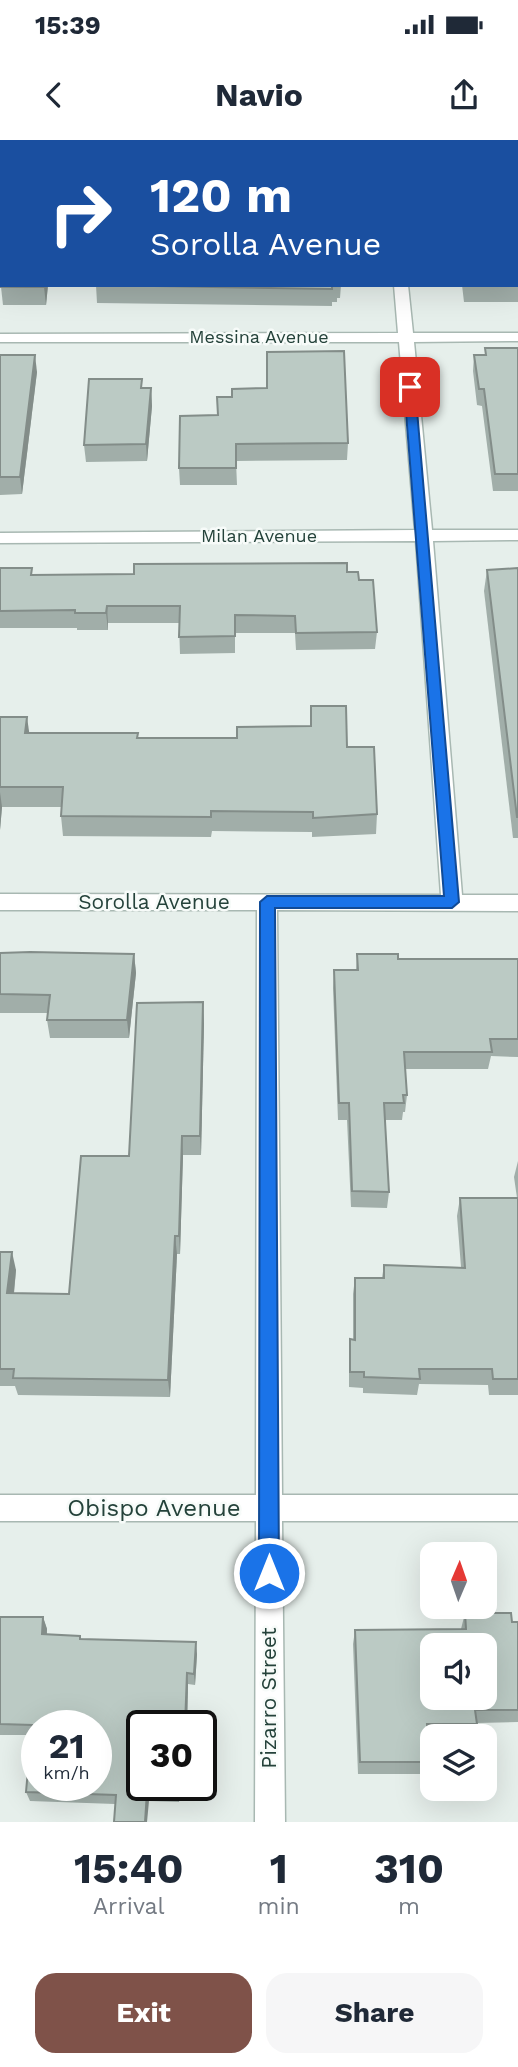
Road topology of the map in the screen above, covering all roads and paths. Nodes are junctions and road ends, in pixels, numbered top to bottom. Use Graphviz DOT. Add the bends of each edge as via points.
graph roads {
  1 [pos="401,287"];
  2 [pos="405,337"];
  3 [pos="518,337"];
  4 [pos="0,338"];
  5 [pos="518,535"];
  6 [pos="424,536"];
  7 [pos="0,538"];
  8 [pos="0,902"];
  9 [pos="267,902"];
  10 [pos="452,902"];
  11 [pos="518,903"];
  12 [pos="0,1508"];
  13 [pos="269,1508"];
  14 [pos="518,1508"];
  15 [pos="270,1822"];
  1 -- 2 [label="street"];
  2 -- 3 [label="street, Messina Avenue"];
  2 -- 4 [label="street, Messina Avenue"];
  2 -- 6 [label="street"];
  5 -- 6 [label="street, Milan Avenue"];
  6 -- 7 [label="street, Milan Avenue"];
  6 -- 10 [label="street"];
  8 -- 9 [label="street, Sorolla Avenue"];
  9 -- 10 [label="street, Sorolla Avenue"];
  9 -- 13 [label="street, Pizarro Street"];
  10 -- 11 [label="street, Sorolla Avenue"];
  12 -- 13 [label="street, Obispo Avenue"];
  13 -- 14 [label="street, Obispo Avenue"];
  13 -- 15 [label="street, Pizarro Street"];
}
